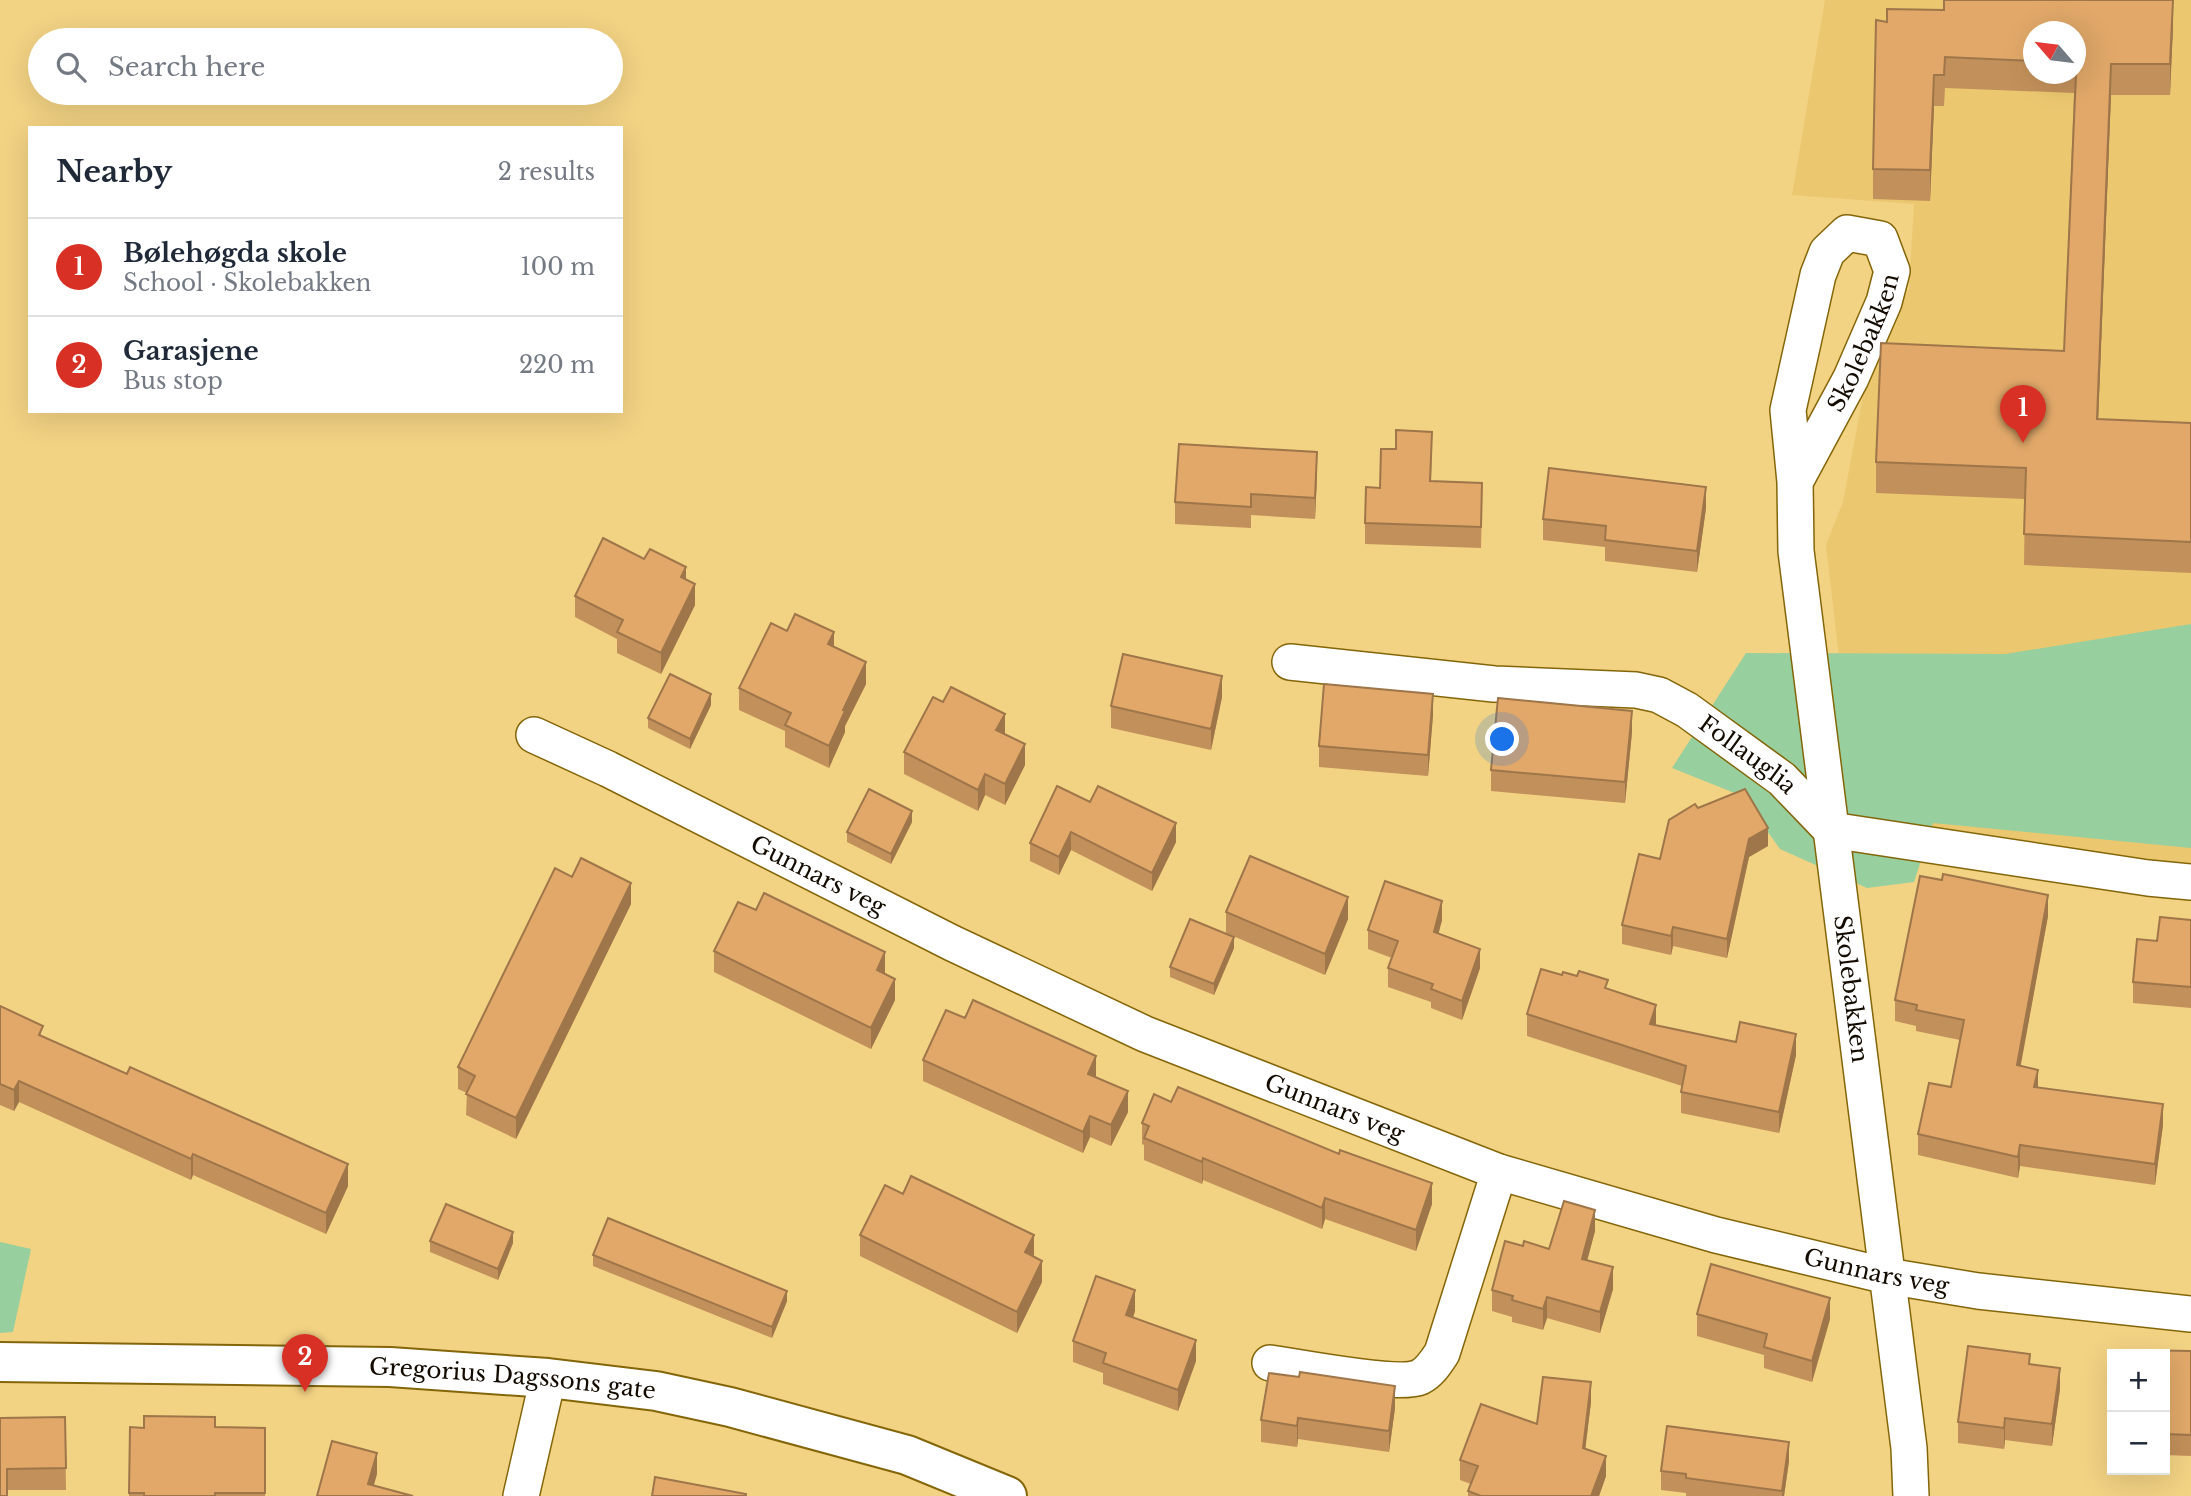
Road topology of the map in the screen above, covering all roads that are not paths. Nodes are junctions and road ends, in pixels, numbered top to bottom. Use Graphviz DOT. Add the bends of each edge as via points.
graph roads {
  1 [pos="1795,482"];
  2 [pos="1290,662"];
  3 [pos="534,735"];
  4 [pos="1831,830"];
  5 [pos="2191,882"];
  6 [pos="1499,1172"];
  7 [pos="1887,1276"];
  8 [pos="2191,1314"];
  9 [pos="0,1362"];
  10 [pos="1270,1363"];
  11 [pos="548,1378"];
  12 [pos="521,1496"];
  13 [pos="1007,1496"];
  14 [pos="1911,1496"];
  1 -- 1 [label="street, Skolebakken" via="1851,378 1884,302 1892,271 1880,239 1847,233 1827,252 1818,275 1788,410"];
  1 -- 4 [label="street, Skolebakken" via="1796,551"];
  2 -- 4 [label="street, Follauglia" via="1494,684 1659,695 1782,779"];
  3 -- 6 [label="street, Gunnars veg" via="1145,1034"];
  4 -- 5 [label="street"];
  4 -- 7 [label="street, Skolebakken"];
  6 -- 7 [label="street, Gunnars veg" via="1716,1235"];
  6 -- 10 [label="street" via="1442,1353 1430,1370 1420,1378 1397,1381"];
  7 -- 8 [label="street, Gunnars veg" via="1978,1291"];
  7 -- 14 [label="street, Skolebakken"];
  9 -- 11 [label="street, Gregorius Dagssons gate" via="390,1367"];
  11 -- 12 [label="street"];
  11 -- 13 [label="street, Gregorius Dagssons gate" via="656,1391 742,1410 907,1455"];
}
